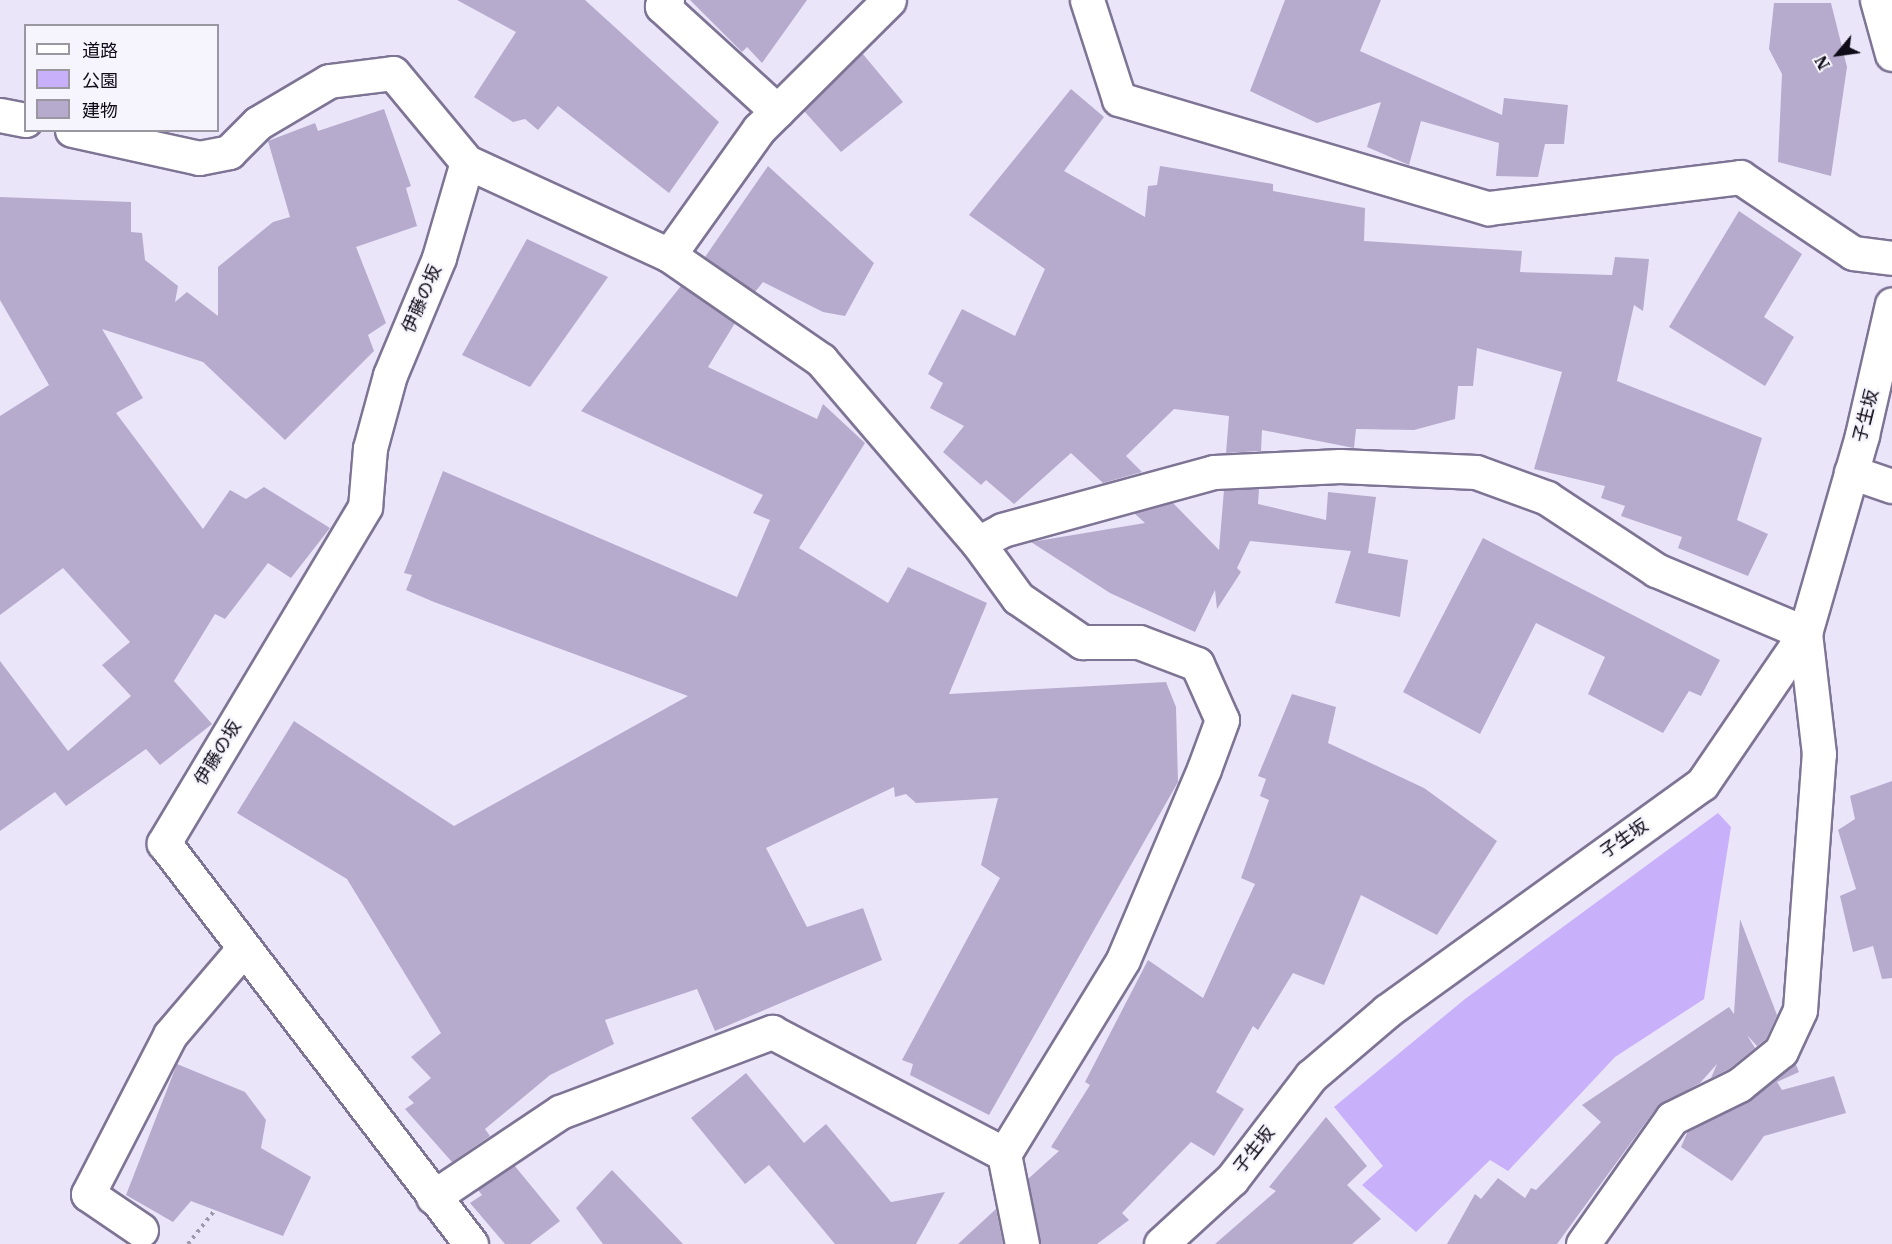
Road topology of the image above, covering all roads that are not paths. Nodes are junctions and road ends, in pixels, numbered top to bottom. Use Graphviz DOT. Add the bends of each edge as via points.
graph roads {
  1 [pos="667,0"];
  2 [pos="889,0"];
  3 [pos="1087,0"];
  4 [pos="1877,0"];
  5 [pos="1892,54"];
  6 [pos="777,111"];
  7 [pos="0,115"];
  8 [pos="24,120"];
  9 [pos="83,132"];
  10 [pos="467,162"];
  11 [pos="669,255"];
  12 [pos="1892,258"];
  13 [pos="1892,304"];
  14 [pos="1851,472"];
  15 [pos="1892,486"];
  16 [pos="978,543"];
  17 [pos="1804,633"];
  18 [pos="244,948"];
  19 [pos="1004,1154"];
  20 [pos="433,1197"];
  21 [pos="141,1230"];
  22 [pos="471,1244"];
  23 [pos="1022,1244"];
  24 [pos="1161,1244"];
  25 [pos="1583,1244"];
  1 -- 6 [label="street" via="662,6"];
  2 -- 6 [label="street"];
  3 -- 12 [label="street" via="1119,99 1488,208 1740,177 1853,254"];
  4 -- 5 [label="street"];
  6 -- 11 [label="street"];
  7 -- 8 [label="street"];
  9 -- 10 [label="street" via="209,156 229,152 258,123 329,81 393,73"];
  10 -- 11 [label="street"];
  10 -- 18 [label="street, 伊藤の坂" via="439,258 390,375 370,448 365,507 165,843"];
  11 -- 16 [label="street" via="821,360"];
  13 -- 14 [label="street, 子生坂"];
  14 -- 15 [label="street"];
  14 -- 17 [label="street, 子生坂"];
  16 -- 17 [label="street" via="1002,530 1214,472 1340,466 1476,472 1546,498 1656,570"];
  16 -- 19 [label="street" via="1018,598 1082,642 1138,642 1197,664 1222,720 1123,960"];
  17 -- 24 [label="street, 子生坂" via="1702,784 1387,1011 1311,1076 1232,1179"];
  17 -- 25 [label="street" via="1819,754 1800,1010 1781,1051 1738,1085 1672,1118"];
  18 -- 20 [label="street"];
  18 -- 21 [label="street" via="170,1035 88,1194"];
  19 -- 20 [label="street" via="771,1032 560,1112"];
  19 -- 23 [label="street"];
  20 -- 22 [label="street"];
}
